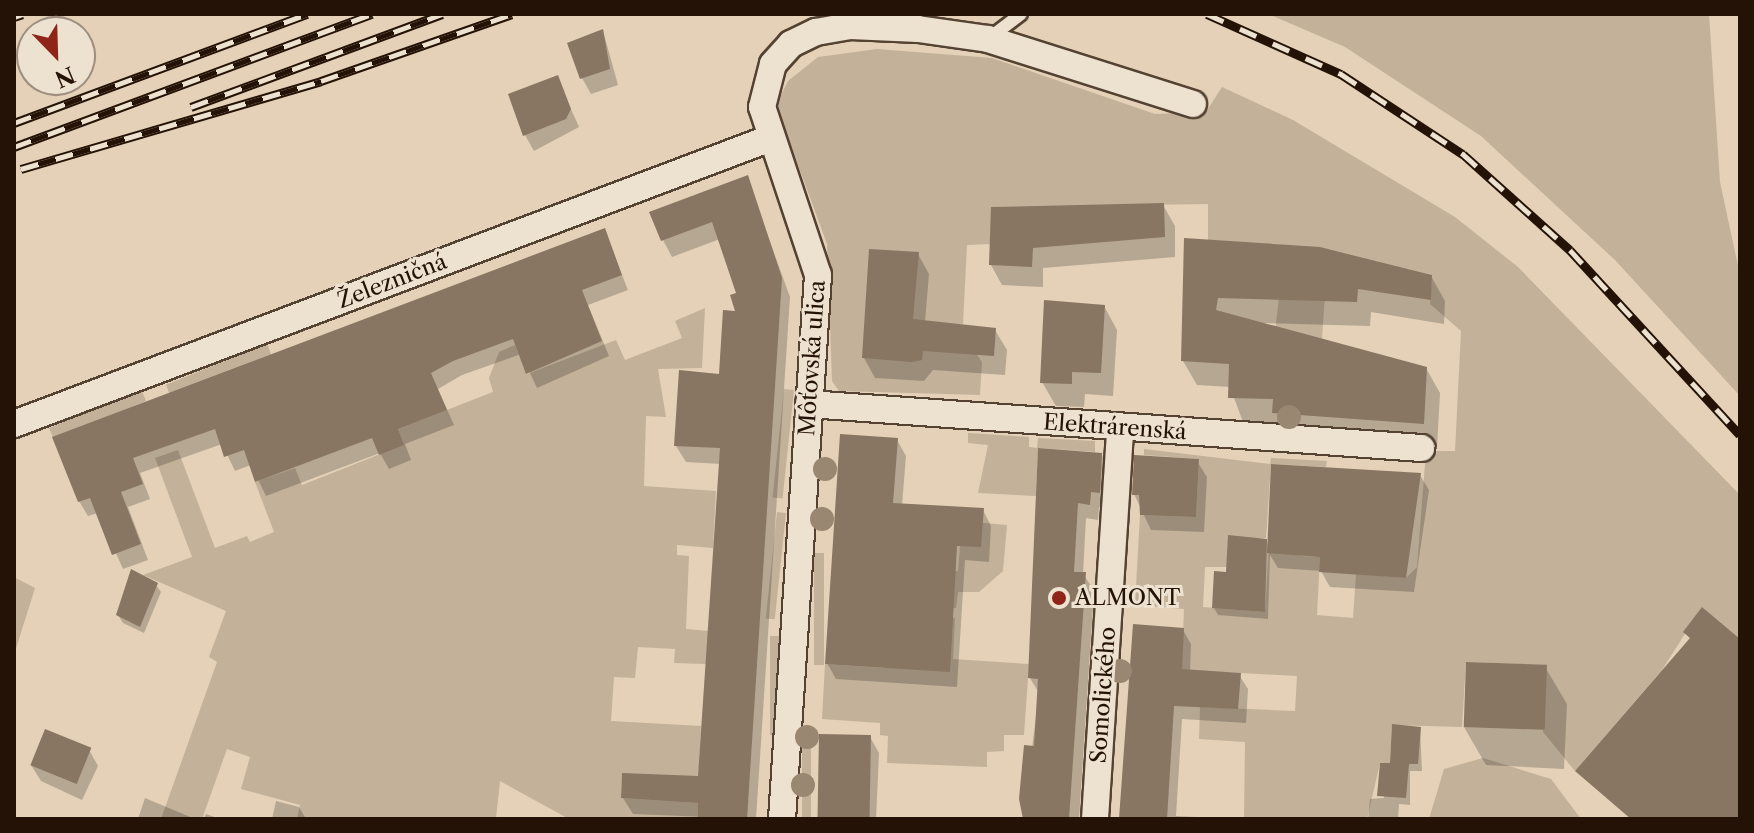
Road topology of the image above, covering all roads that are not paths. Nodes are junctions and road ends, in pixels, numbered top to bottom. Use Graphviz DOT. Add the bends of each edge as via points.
graph roads {
  1 [pos="1021,14"];
  2 [pos="988,39"];
  3 [pos="1193,104"];
  4 [pos="771,138"];
  5 [pos="809,404"];
  6 [pos="14,424"];
  7 [pos="1120,428"];
  8 [pos="1421,448"];
  9 [pos="782,819"];
  10 [pos="1095,819"];
  1 -- 2 [label="lane"];
  2 -- 3 [label="street, Môťovská ulica"];
  2 -- 4 [label="street, Môťovská ulica" via="850,26 791,44 763,84"];
  4 -- 5 [label="street, Môťovská ulica" via="816,254"];
  4 -- 6 [label="street, Železničná"];
  5 -- 7 [label="street, Elektrárenská"];
  5 -- 9 [label="street, Môťovská ulica"];
  7 -- 8 [label="street, Elektrárenská"];
  7 -- 10 [label="street, Somolického"];
}
